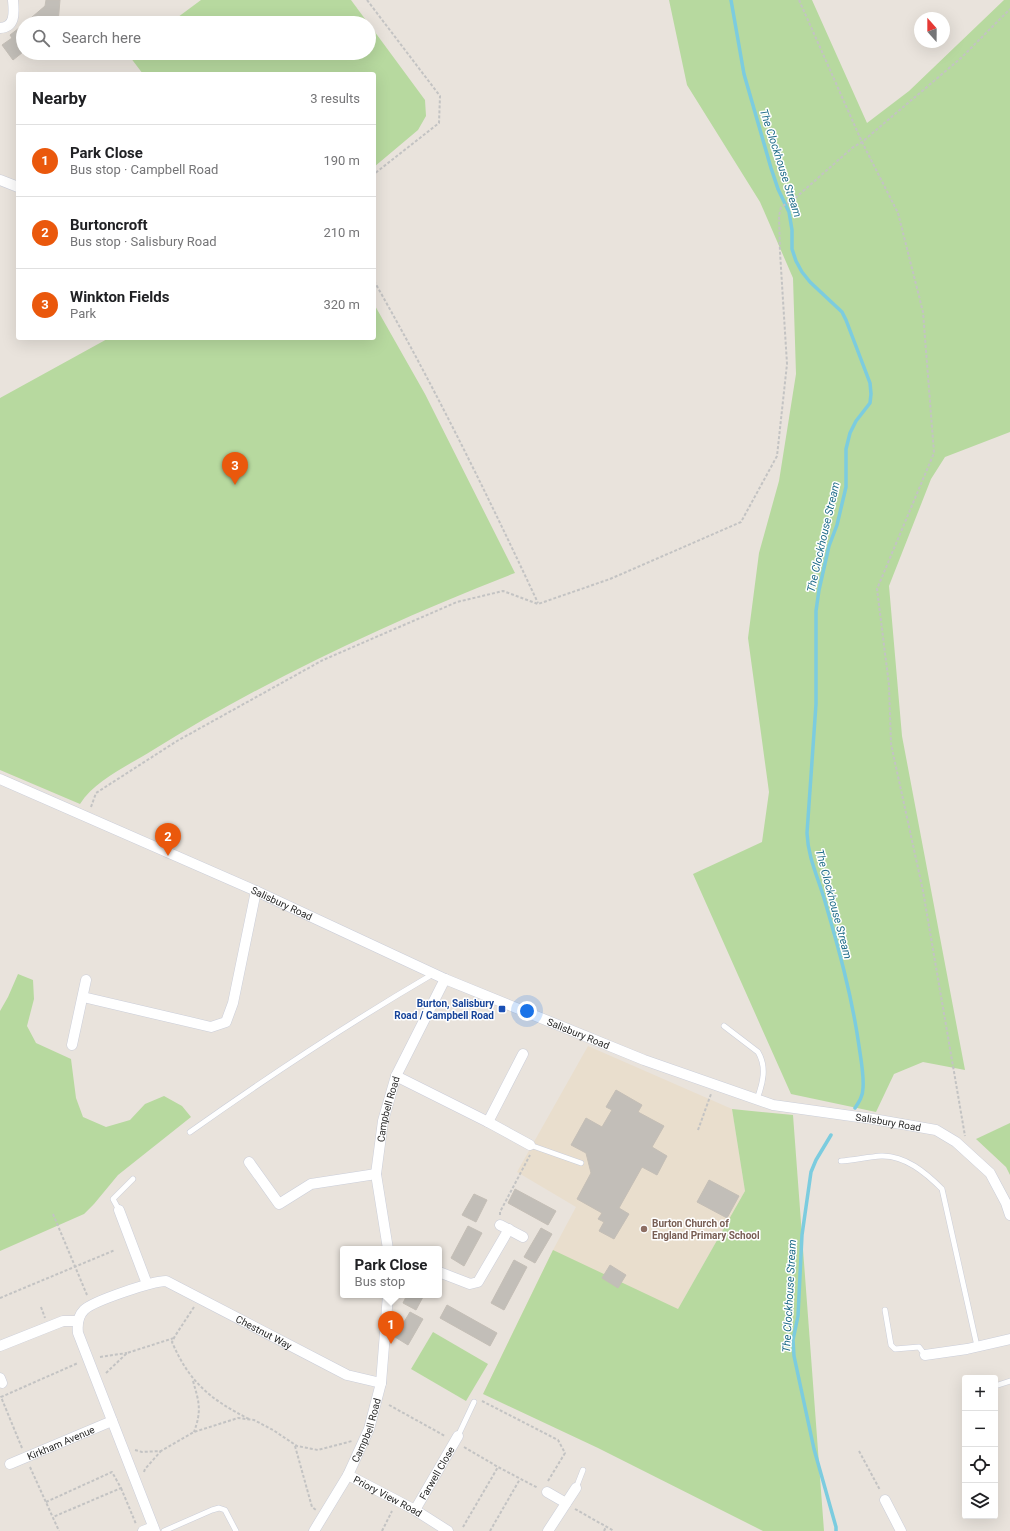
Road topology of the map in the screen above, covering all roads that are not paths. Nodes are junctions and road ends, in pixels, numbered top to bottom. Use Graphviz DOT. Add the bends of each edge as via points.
graph roads {
  1 [pos="13,0"];
  2 [pos="0,28"];
  3 [pos="0,180"];
  4 [pos="16,184"];
  5 [pos="0,781"];
  6 [pos="256,891"];
  7 [pos="434,974"];
  8 [pos="445,979"];
  9 [pos="86,980"];
  10 [pos="83,996"];
  11 [pos="724,1026"];
  12 [pos="72,1045"];
  13 [pos="524,1054"];
  14 [pos="396,1076"];
  15 [pos="757,1099"];
  16 [pos="488,1122"];
  17 [pos="190,1132"];
  18 [pos="532,1146"];
  19 [pos="249,1162"];
  20 [pos="841,1162"];
  21 [pos="581,1163"];
  22 [pos="376,1174"];
  23 [pos="133,1178"];
  24 [pos="119,1210"];
  25 [pos="1010,1215"];
  26 [pos="522,1237"];
  27 [pos="388,1246"];
  28 [pos="442,1273"];
  29 [pos="147,1284"];
  30 [pos="388,1298"];
  31 [pos="885,1310"];
  32 [pos="78,1321"];
  33 [pos="1010,1339"];
  34 [pos="0,1346"];
  35 [pos="977,1346"];
  36 [pos="925,1355"];
  37 [pos="1010,1381"];
  38 [pos="381,1383"];
  39 [pos="998,1385"];
  40 [pos="474,1402"];
  41 [pos="112,1421"];
  42 [pos="457,1439"];
  43 [pos="10,1464"];
  44 [pos="583,1470"];
  45 [pos="348,1475"];
  46 [pos="576,1488"];
  47 [pos="545,1491"];
  48 [pos="885,1500"];
  49 [pos="566,1503"];
  50 [pos="415,1510"];
  51 [pos="154,1529"];
  52 [pos="143,1531"];
  53 [pos="164,1531"];
  54 [pos="236,1531"];
  55 [pos="314,1531"];
  56 [pos="448,1531"];
  57 [pos="548,1531"];
  58 [pos="901,1531"];
  1 -- 2 [label="street" via="14,16 10,25"];
  3 -- 4 [label="street"];
  5 -- 6 [label="street, Salisbury Road"];
  6 -- 7 [label="street, Salisbury Road"];
  6 -- 10 [label="street" via="233,1003 226,1022 211,1027"];
  7 -- 8 [label="street, Salisbury Road"];
  7 -- 17 [label="lane" via="368,1012"];
  8 -- 14 [label="street, Campbell Road"];
  8 -- 15 [label="street, Salisbury Road" via="644,1060"];
  9 -- 10 [label="street"];
  10 -- 12 [label="street"];
  11 -- 15 [label="lane" via="761,1057 763,1084"];
  13 -- 16 [label="street"];
  14 -- 16 [label="street"];
  14 -- 22 [label="street, Campbell Road" via="383,1121"];
  15 -- 25 [label="street, Salisbury Road" via="773,1104 936,1130 956,1142 990,1173"];
  16 -- 18 [label="street"];
  18 -- 21 [label="lane"];
  19 -- 22 [label="street" via="278,1204 312,1184"];
  20 -- 35 [label="lane" via="882,1156 903,1160 928,1174 942,1189"];
  22 -- 27 [label="street, Campbell Road"];
  23 -- 24 [label="lane" via="113,1199"];
  24 -- 29 [label="street"];
  26 -- 28 [label="street" via="505,1227 478,1282 470,1284"];
  29 -- 32 [label="street, Chestnut Way" via="85,1309"];
  29 -- 38 [label="street, Chestnut Way" via="166,1281 347,1375"];
  30 -- 38 [label="street, Campbell Road"];
  31 -- 36 [label="lane" via="891,1345 895,1349 919,1347"];
  32 -- 34 [label="street" via="63,1321"];
  32 -- 41 [label="street" via="78,1333"];
  33 -- 35 [label="street"];
  35 -- 36 [label="street"];
  37 -- 39 [label="lane"];
  38 -- 45 [label="street, Campbell Road" via="365,1438"];
  40 -- 42 [label="lane"];
  41 -- 43 [label="street, Kirkham Avenue"];
  41 -- 51 [label="street"];
  42 -- 50 [label="street, Farwell Close"];
  44 -- 46 [label="lane"];
  45 -- 50 [label="street, Priory View Road"];
  45 -- 55 [label="street, Campbell Road"];
  46 -- 49 [label="street"];
  47 -- 49 [label="street"];
  48 -- 58 [label="street"];
  49 -- 57 [label="street"];
  50 -- 56 [label="street, Priory View Road"];
  51 -- 52 [label="street"];
  53 -- 54 [label="lane" via="219,1508 225,1510"];
}
